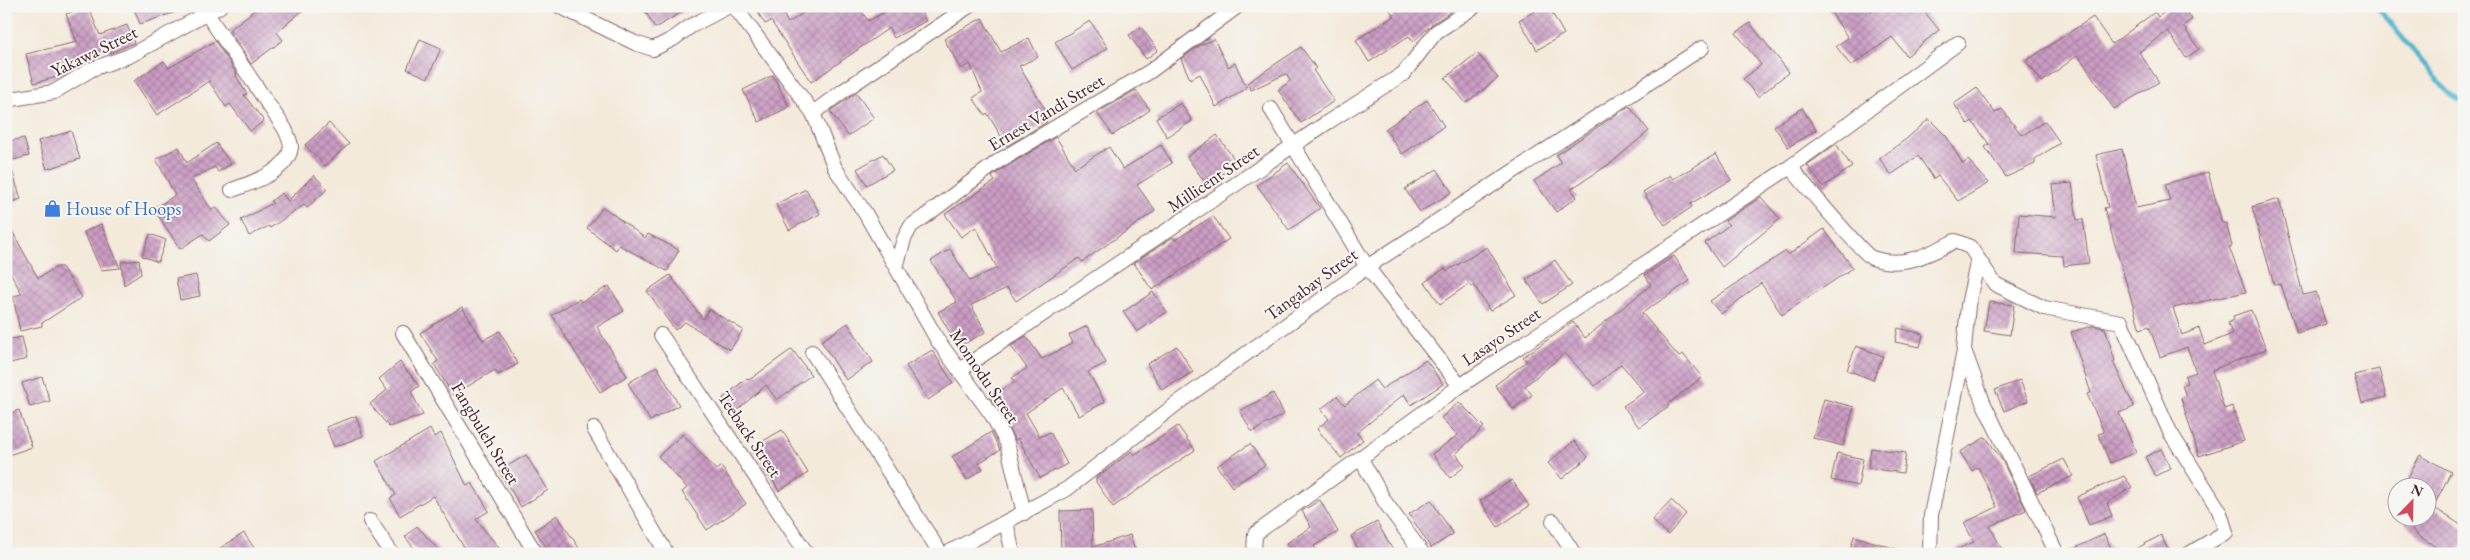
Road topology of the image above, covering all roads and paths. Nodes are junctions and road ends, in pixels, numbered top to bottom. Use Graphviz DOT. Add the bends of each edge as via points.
graph roads {
  1 [pos="220,6"];
  2 [pos="559,6"];
  3 [pos="729,6"];
  4 [pos="734,6"];
  5 [pos="970,6"];
  6 [pos="1238,6"];
  7 [pos="1475,6"];
  8 [pos="207,14"];
  9 [pos="1958,42"];
  10 [pos="1702,48"];
  11 [pos="6,100"];
  12 [pos="1271,108"];
  13 [pos="813,113"];
  14 [pos="1294,146"];
  15 [pos="1790,167"];
  16 [pos="232,190"];
  17 [pos="1978,259"];
  18 [pos="896,267"];
  19 [pos="1367,267"];
  20 [pos="402,333"];
  21 [pos="661,335"];
  22 [pos="1964,350"];
  23 [pos="812,352"];
  24 [pos="960,370"];
  25 [pos="1460,386"];
  26 [pos="594,429"];
  27 [pos="1361,459"];
  28 [pos="1024,512"];
  29 [pos="370,521"];
  30 [pos="1553,521"];
  31 [pos="1006,522"];
  32 [pos="392,554"];
  33 [pos="536,554"];
  34 [pos="667,554"];
  35 [pos="807,554"];
  36 [pos="941,554"];
  37 [pos="946,554"];
  38 [pos="1013,554"];
  39 [pos="1254,554"];
  40 [pos="1423,554"];
  41 [pos="1574,554"];
  42 [pos="1930,554"];
  43 [pos="2057,554"];
  44 [pos="2189,554"];
  1 -- 8 [label="street, Yakawa Street"];
  2 -- 3 [label="street" via="653,50"];
  4 -- 13 [label="street, Momodu Street"];
  5 -- 13 [label="street"];
  6 -- 18 [label="street, Ernest Vandi Street" via="1149,72 1000,160 912,226 904,239"];
  7 -- 14 [label="street, Millicent Street" via="1436,32 1404,74"];
  8 -- 11 [label="street, Yakawa Street" via="130,56 92,69 54,92"];
  8 -- 16 [label="street" via="285,129 291,146 286,160 262,180"];
  9 -- 15 [label="street, Lasayo Street"];
  10 -- 19 [label="street, Tangabay Street"];
  12 -- 14 [label="street"];
  13 -- 18 [label="street, Momodu Street" via="836,168"];
  14 -- 19 [label="street"];
  14 -- 24 [label="street, Millicent Street"];
  15 -- 17 [label="street" via="1870,258 1900,262 1921,258 1955,240 1970,247"];
  15 -- 25 [label="street, Lasayo Street"];
  17 -- 22 [label="street" via="1968,305"];
  17 -- 44 [label="street" via="1995,284 2044,308 2121,322 2170,432 2218,510 2226,532"];
  18 -- 24 [label="street, Momodu Street" via="938,341"];
  19 -- 25 [label="street"];
  19 -- 28 [label="street, Tangabay Street" via="1179,402 1067,489"];
  20 -- 33 [label="street, Fangbuleh Street"];
  21 -- 35 [label="street, Teeback Street"];
  22 -- 42 [label="street" via="1931,515"];
  22 -- 43 [label="street" via="1984,402"];
  23 -- 36 [label="street"];
  24 -- 28 [label="street, Momodu Street" via="992,415 1007,443"];
  25 -- 27 [label="street, Lasayo Street"];
  26 -- 34 [label="street"];
  27 -- 39 [label="street, Lasayo Street" via="1256,534"];
  27 -- 40 [label="street" via="1385,502"];
  28 -- 31 [label="street, Tangabay Street"];
  29 -- 32 [label="street"];
  30 -- 41 [label="street"];
  31 -- 37 [label="street, Tangabay Street"];
  31 -- 38 [label="street"];
}
